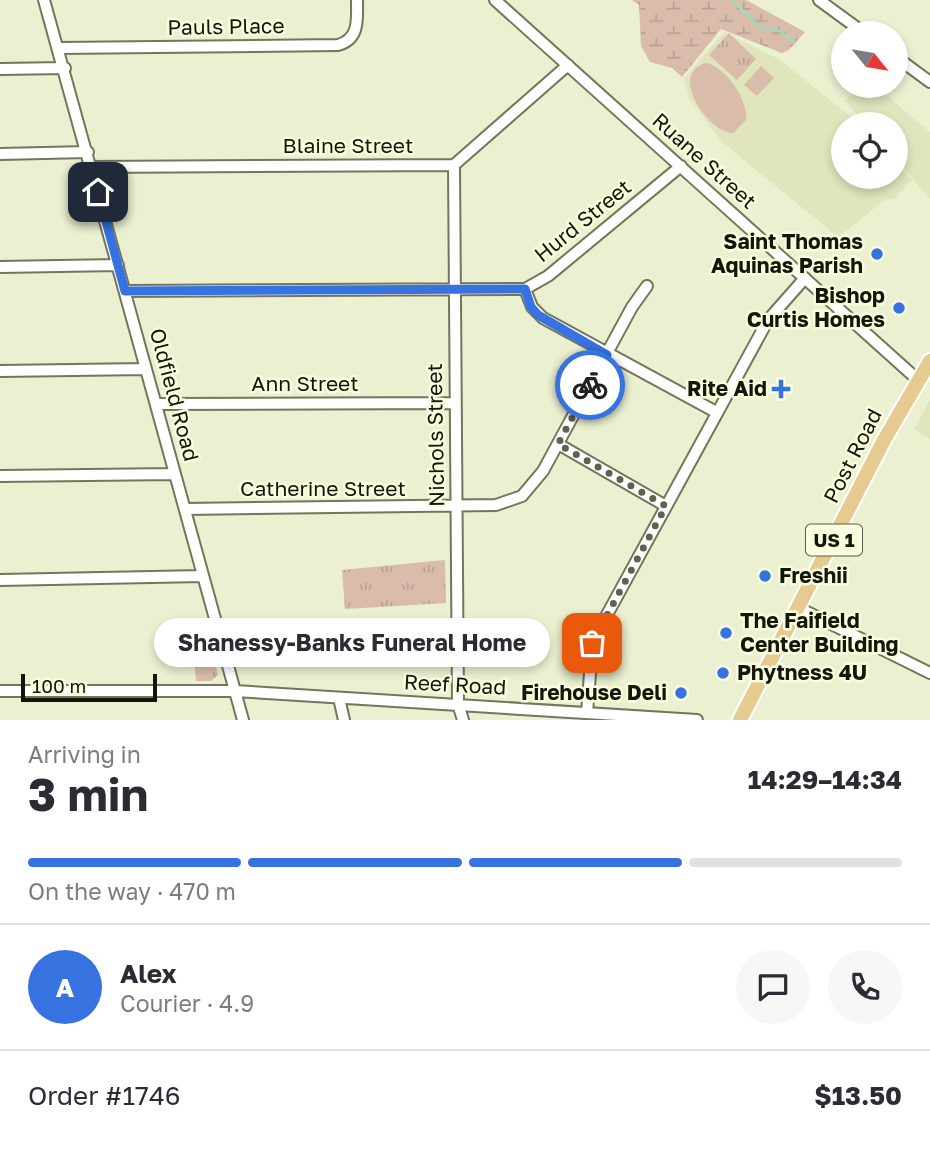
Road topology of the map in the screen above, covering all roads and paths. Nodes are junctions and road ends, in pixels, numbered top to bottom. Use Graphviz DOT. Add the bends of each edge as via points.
graph roads {
  1 [pos="44,0"];
  2 [pos="357,0"];
  3 [pos="495,0"];
  4 [pos="819,1"];
  5 [pos="847,21"];
  6 [pos="59,48"];
  7 [pos="568,65"];
  8 [pos="908,66"];
  9 [pos="65,68"];
  10 [pos="0,69"];
  11 [pos="930,82"];
  12 [pos="88,152"];
  13 [pos="0,154"];
  14 [pos="454,165"];
  15 [pos="681,166"];
  16 [pos="92,167"];
  17 [pos="118,265"];
  18 [pos="0,267"];
  19 [pos="805,278"];
  20 [pos="648,286"];
  21 [pos="453,288"];
  22 [pos="525,289"];
  23 [pos="125,291"];
  24 [pos="607,355"];
  25 [pos="930,361"];
  26 [pos="146,369"];
  27 [pos="0,371"];
  28 [pos="918,380"];
  29 [pos="454,403"];
  30 [pos="156,404"];
  31 [pos="716,412"];
  32 [pos="558,444"];
  33 [pos="175,474"];
  34 [pos="0,476"];
  35 [pos="666,506"];
  36 [pos="456,507"];
  37 [pos="185,509"];
  38 [pos="202,576"];
  39 [pos="0,580"];
  40 [pos="799,608"];
  41 [pos="930,673"];
  42 [pos="0,691"];
  43 [pos="235,691"];
  44 [pos="339,698"];
  45 [pos="458,704"];
  46 [pos="587,713"];
  47 [pos="243,720"];
  48 [pos="344,720"];
  49 [pos="463,720"];
  50 [pos="697,720"];
  51 [pos="740,720"];
  1 -- 6 [label="street, Oldfield Road"];
  2 -- 6 [label="street, Pauls Place" via="355,32 338,45"];
  3 -- 7 [label="street, Ruane Street"];
  4 -- 5 [label="street"];
  6 -- 9 [label="street, Oldfield Road"];
  7 -- 14 [label="street"];
  7 -- 15 [label="street, Ruane Street"];
  8 -- 11 [label="street"];
  9 -- 10 [label="street"];
  9 -- 12 [label="street, Oldfield Road"];
  12 -- 13 [label="street"];
  12 -- 16 [label="street, Oldfield Road"];
  14 -- 16 [label="street, Blaine Street"];
  14 -- 21 [label="street, Nichols Street"];
  15 -- 19 [label="street, Ruane Street"];
  15 -- 22 [label="street, Hurd Street" via="548,276"];
  16 -- 17 [label="street, Oldfield Road"];
  17 -- 18 [label="street"];
  17 -- 23 [label="street, Oldfield Road"];
  19 -- 28 [label="street, Ruane Street"];
  19 -- 31 [label="street" via="768,320"];
  20 -- 24 [label="street, Catherine Street"];
  21 -- 22 [label="street, Hurd Street"];
  21 -- 23 [label="street, Hurd Street"];
  21 -- 29 [label="street, Nichols Street"];
  22 -- 24 [label="street" via="538,315"];
  23 -- 26 [label="street, Oldfield Road"];
  24 -- 31 [label="street"];
  24 -- 32 [label="street, Catherine Street"];
  25 -- 28 [label="main road, Post Road / US 1"];
  26 -- 27 [label="street"];
  26 -- 30 [label="street, Oldfield Road"];
  28 -- 40 [label="main road, Post Road / US 1"];
  29 -- 30 [label="street, Ann Street"];
  29 -- 36 [label="street, Nichols Street"];
  30 -- 33 [label="street, Oldfield Road"];
  31 -- 35 [label="street"];
  32 -- 35 [label="street"];
  32 -- 36 [label="street, Catherine Street" via="522,496 505,503"];
  33 -- 34 [label="street"];
  33 -- 37 [label="street, Oldfield Road"];
  35 -- 46 [label="street" via="593,640"];
  36 -- 37 [label="street, Catherine Street"];
  36 -- 45 [label="street, Nichols Street"];
  37 -- 38 [label="street, Oldfield Road"];
  38 -- 39 [label="street"];
  38 -- 43 [label="street, Oldfield Road"];
  40 -- 41 [label="street"];
  40 -- 51 [label="main road, Post Road / US 1"];
  42 -- 43 [label="street, Reef Road"];
  43 -- 44 [label="street, Reef Road"];
  43 -- 47 [label="street, Oldfield Road"];
  44 -- 45 [label="street, Reef Road"];
  44 -- 48 [label="street"];
  45 -- 46 [label="street, Reef Road"];
  45 -- 49 [label="street, Nichols Street"];
  46 -- 50 [label="street, Reef Road"];
}
